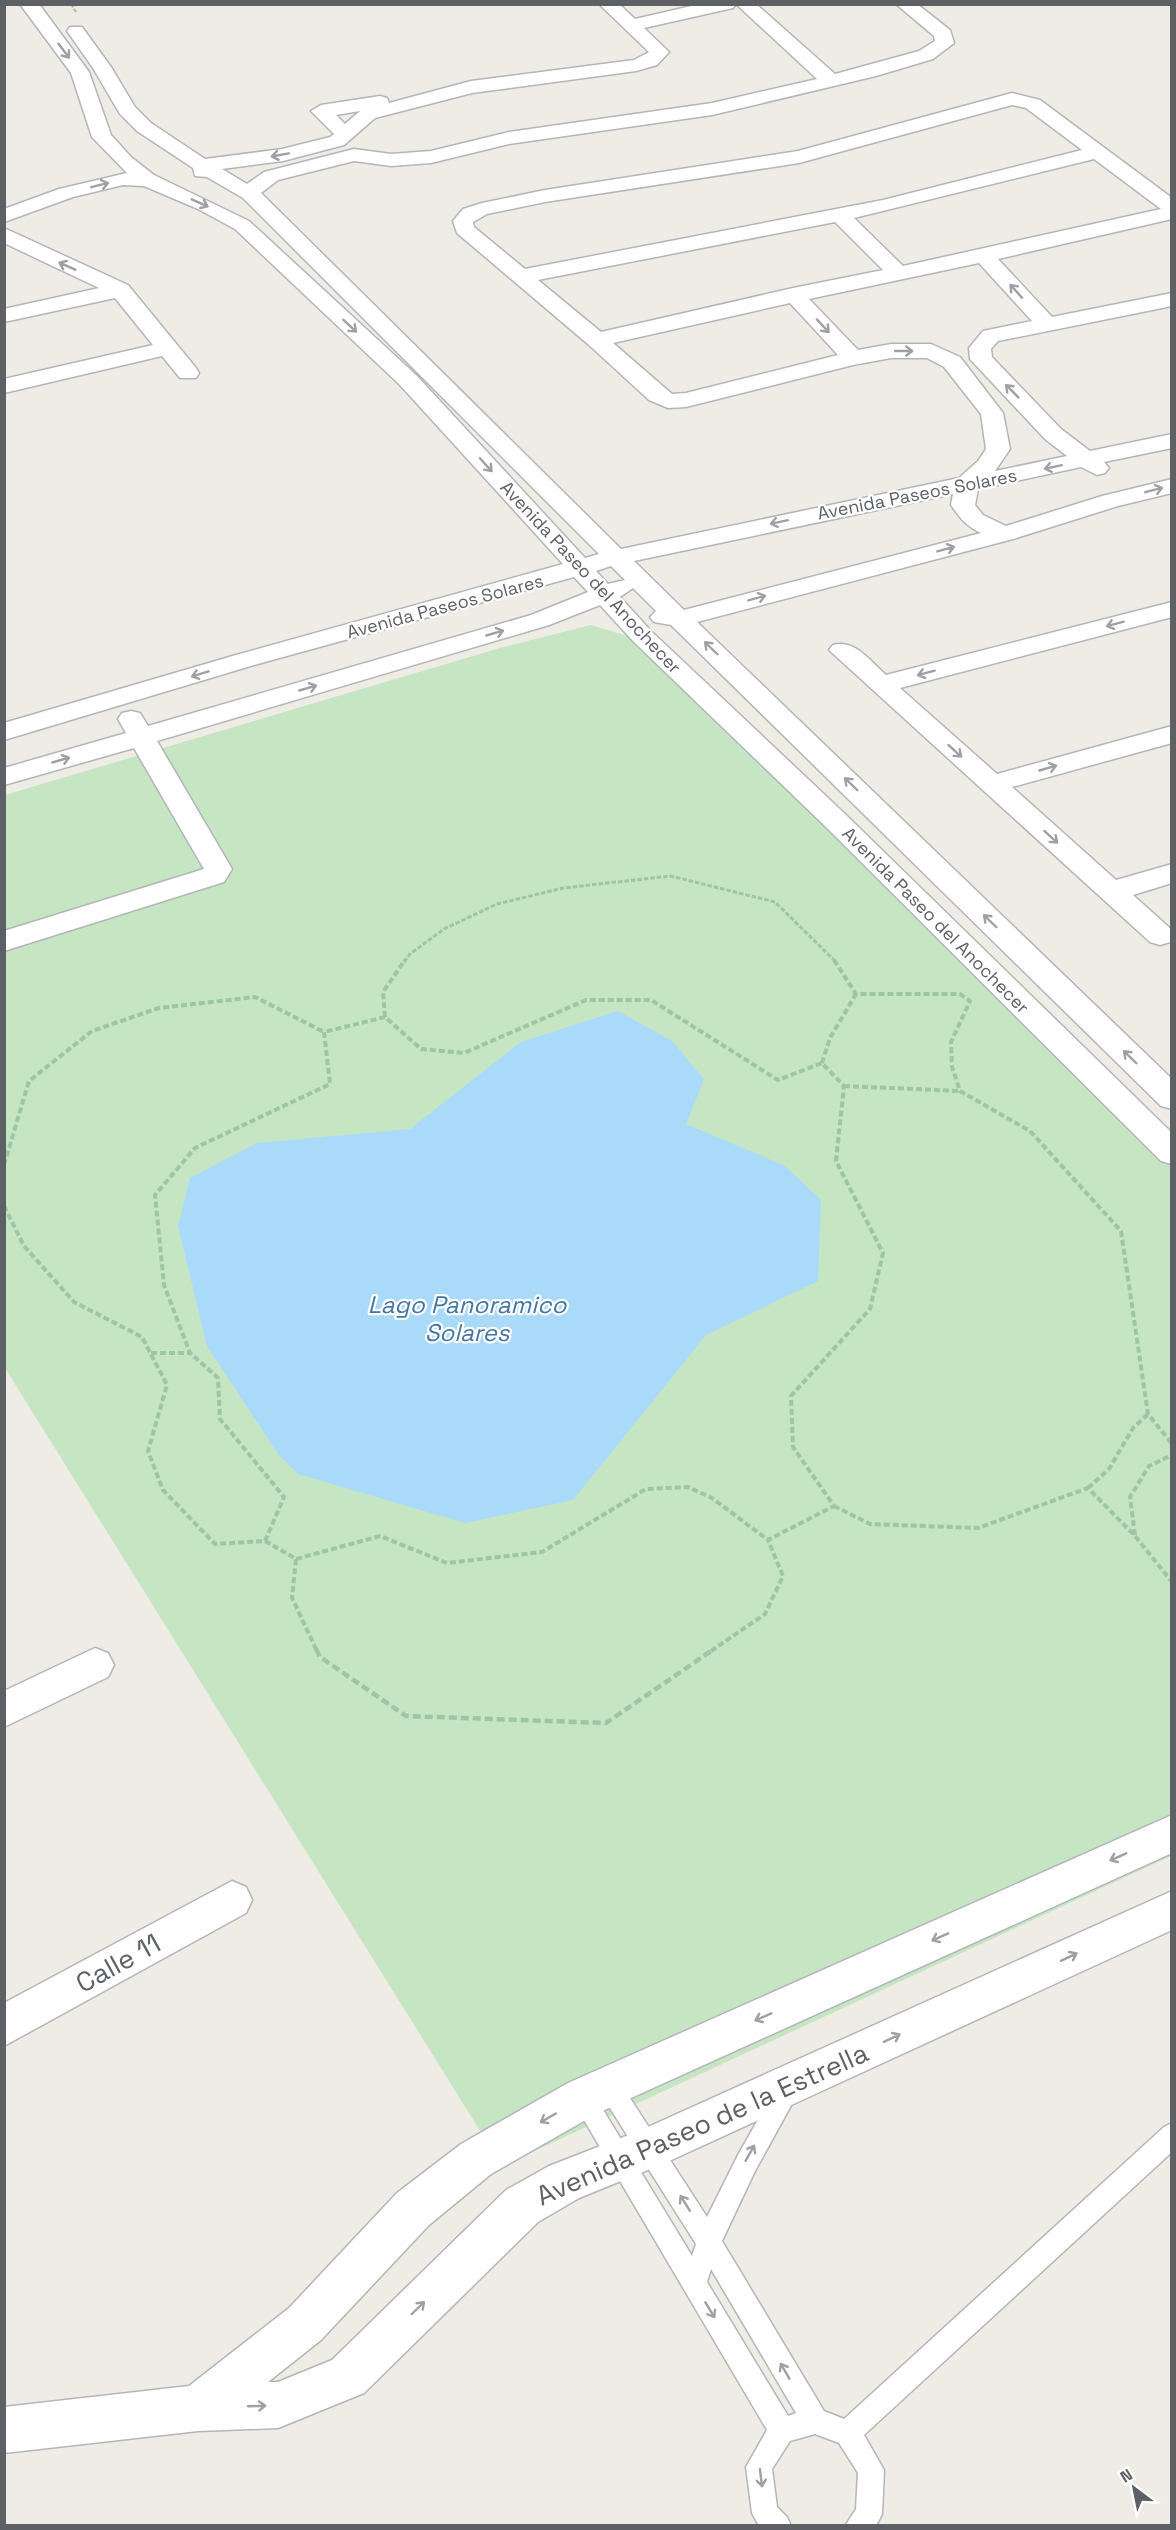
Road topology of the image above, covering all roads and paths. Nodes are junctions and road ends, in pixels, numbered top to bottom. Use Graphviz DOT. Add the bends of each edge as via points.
graph roads {
  1 [pos="29,4"];
  2 [pos="57,4"];
  3 [pos="608,4"];
  4 [pos="727,4"];
  5 [pos="745,4"];
  6 [pos="905,4"];
  7 [pos="631,26"];
  8 [pos="831,81"];
  9 [pos="471,87"];
  10 [pos="341,137"];
  11 [pos="173,148"];
  12 [pos="1099,152"];
  13 [pos="354,155"];
  14 [pos="124,161"];
  15 [pos="204,165"];
  16 [pos="149,181"];
  17 [pos="58,188"];
  18 [pos="250,194"];
  19 [pos="4,199"];
  20 [pos="1172,208"];
  21 [pos="1172,213"];
  22 [pos="4,216"];
  23 [pos="840,216"];
  24 [pos="4,234"];
  25 [pos="986,257"];
  26 [pos="899,274"];
  27 [pos="519,277"];
  28 [pos="120,290"];
  29 [pos="793,294"];
  30 [pos="1172,300"];
  31 [pos="4,316"];
  32 [pos="1047,325"];
  33 [pos="597,340"];
  34 [pos="167,348"];
  35 [pos="853,358"];
  36 [pos="188,373"];
  37 [pos="4,386"];
  38 [pos="1036,416"];
  39 [pos="1162,443"];
  40 [pos="1085,460"];
  41 [pos="967,484"];
  42 [pos="1172,486"];
  43 [pos="1110,501"];
  44 [pos="1004,534"];
  45 [pos="617,557"];
  46 [pos="581,569"];
  47 [pos="640,581"];
  48 [pos="603,593"];
  49 [pos="1172,609"];
  50 [pos="621,613"];
  51 [pos="681,618"];
  52 [pos="540,620"];
  53 [pos="842,650"];
  54 [pos="245,660"];
  55 [pos="880,685"];
  56 [pos="120,699"];
  57 [pos="270,699"];
  58 [pos="4,732"];
  59 [pos="1172,734"];
  60 [pos="141,736"];
  61 [pos="4,777"];
  62 [pos="992,784"];
  63 [pos="1172,873"];
  64 [pos="1112,891"];
  65 [pos="1160,935"];
  66 [pos="4,941"];
  67 [pos="856,994"];
  68 [pos="385,1017"];
  69 [pos="324,1032"];
  70 [pos="822,1064"];
  71 [pos="844,1086"];
  72 [pos="960,1091"];
  73 [pos="1172,1098"];
  74 [pos="1168,1145"];
  75 [pos="4,1165"];
  76 [pos="4,1206"];
  77 [pos="151,1353"];
  78 [pos="190,1353"];
  79 [pos="1148,1414"];
  80 [pos="1172,1444"];
  81 [pos="1172,1455"];
  82 [pos="1088,1488"];
  83 [pos="834,1506"];
  84 [pos="1135,1536"];
  85 [pos="768,1540"];
  86 [pos="265,1541"];
  87 [pos="296,1559"];
  88 [pos="1172,1582"];
  89 [pos="95,1665"];
  90 [pos="4,1710"];
  91 [pos="1172,1833"];
  92 [pos="232,1900"];
  93 [pos="1172,1910"];
  94 [pos="4,2026"];
  95 [pos="790,2084"];
  96 [pos="596,2092"];
  97 [pos="1172,2135"];
  98 [pos="636,2155"];
  99 [pos="708,2240"];
  100 [pos="694,2284"];
  101 [pos="198,2408"];
  102 [pos="815,2421"];
  103 [pos="4,2430"];
  104 [pos="782,2430"];
  105 [pos="848,2433"];
  106 [pos="868,2522"];
  107 [pos="778,2526"];
  1 -- 14 [label="street, Avenida Paseo del Anochecer, one-way" via="80,72 102,138"];
  2 -- 11 [label="street, Avenida Paseo del Anochecer" via="127,110"];
  3 -- 7 [label="street"];
  4 -- 7 [label="street"];
  5 -- 8 [label="street"];
  6 -- 8 [label="street" via="943,34 945,43 927,55"];
  7 -- 9 [label="street" via="660,52 650,61"];
  8 -- 13 [label="street" via="712,109 509,138 431,157 391,160"];
  9 -- 10 [label="street" via="368,114"];
  9 -- 10 [label="street" via="321,111"];
  10 -- 13 [label="street"];
  10 -- 15 [label="street, one-way" via="283,155"];
  11 -- 14 [label="street" via="137,154"];
  11 -- 15 [label="street, Avenida Paseo del Anochecer"];
  12 -- 20 [label="street"];
  12 -- 23 [label="street" via="1000,180"];
  12 -- 27 [label="street" via="1033,104 1012,99 799,157 545,196 470,213 463,221 464,229"];
  13 -- 18 [label="street" via="271,176"];
  14 -- 16 [label="street, Avenida Paseo del Anochecer"];
  14 -- 17 [label="street"];
  15 -- 16 [label="street" via="204,172 191,178"];
  15 -- 18 [label="street, Avenida Paseo del Anochecer"];
  17 -- 16 [label="street, one-way" via="123,179"];
  16 -- 46 [label="street, Avenida Paseo del Anochecer, one-way" via="242,225 408,380"];
  17 -- 19 [label="street"];
  17 -- 22 [label="street"];
  18 -- 45 [label="street, Avenida Paseo del Anochecer"];
  21 -- 25 [label="street"];
  23 -- 26 [label="street"];
  23 -- 27 [label="street"];
  28 -- 24 [label="street, one-way"];
  25 -- 26 [label="street"];
  32 -- 25 [label="street, one-way"];
  26 -- 29 [label="street"];
  27 -- 33 [label="street"];
  28 -- 31 [label="street"];
  28 -- 34 [label="street"];
  29 -- 33 [label="street"];
  29 -- 35 [label="street, one-way"];
  30 -- 32 [label="street"];
  38 -- 32 [label="street, one-way" via="981,360 980,348 990,336"];
  33 -- 35 [label="street" via="668,401 686,400"];
  34 -- 36 [label="street"];
  34 -- 37 [label="street"];
  35 -- 41 [label="street, one-way" via="891,351 931,351 952,362 992,413 998,449 987,466"];
  38 -- 39 [label="street" via="1096,441"];
  38 -- 40 [label="street"];
  39 -- 40 [label="street, Avenida Paseos Solares"];
  40 -- 41 [label="street, Avenida Paseos Solares, one-way"];
  40 -- 43 [label="street" via="1112,479 1117,492"];
  41 -- 44 [label="street" via="963,505 974,520"];
  41 -- 45 [label="street, Avenida Paseos Solares, one-way"];
  43 -- 42 [label="street, Avenida Paseos Solares, one-way"];
  43 -- 44 [label="street, Avenida Paseos Solares"];
  51 -- 44 [label="street, Avenida Paseos Solares, one-way"];
  45 -- 46 [label="street, Avenida Paseos Solares"];
  45 -- 47 [label="street, Avenida Paseo del Anochecer"];
  46 -- 48 [label="street, Avenida Paseo del Anochecer"];
  46 -- 54 [label="street, Avenida Paseos Solares"];
  47 -- 48 [label="street, Avenida Paseos Solares"];
  47 -- 51 [label="street, Avenida Paseo del Anochecer"];
  48 -- 50 [label="street, Avenida Paseo del Anochecer"];
  48 -- 52 [label="street, Avenida Paseos Solares"];
  49 -- 55 [label="street, one-way"];
  50 -- 51 [label="street, Avenida Paseos Solares"];
  50 -- 52 [label="street, Avenida Paseos Solares"];
  50 -- 74 [label="street, Avenida Paseo del Anochecer"];
  73 -- 51 [label="street, Avenida Paseo del Anochecer, one-way"];
  57 -- 52 [label="street, Avenida Paseos Solares, one-way"];
  53 -- 55 [label="street"];
  54 -- 56 [label="street, Avenida Paseos Solares, one-way"];
  54 -- 57 [label="street"];
  55 -- 62 [label="street, one-way"];
  56 -- 58 [label="street, Avenida Paseos Solares"];
  56 -- 60 [label="street"];
  57 -- 60 [label="street, Avenida Paseos Solares"];
  62 -- 59 [label="street, one-way"];
  61 -- 60 [label="street, Avenida Paseos Solares, one-way"];
  60 -- 66 [label="street" via="215,861 218,869 214,875"];
  62 -- 64 [label="street, one-way"];
  63 -- 64 [label="street"];
  64 -- 65 [label="street"];
  67 -- 68 [label="path" via="837,963 775,902 671,876 562,888 497,904 444,929 410,954 383,992"];
  67 -- 70 [label="path" via="830,1038"];
  67 -- 72 [label="path" via="960,994 970,1001 968,1012 957,1024 949,1054"];
  68 -- 69 [label="path"];
  68 -- 70 [label="path" via="422,1049 464,1053 586,1000 651,1000 778,1080"];
  69 -- 75 [label="path" via="255,997 159,1008 92,1031 29,1081"];
  69 -- 78 [label="path" via="330,1084 195,1148 154,1195 164,1285"];
  70 -- 71 [label="path"];
  71 -- 72 [label="path"];
  71 -- 83 [label="path" via="836,1161 883,1254 870,1309 791,1396 793,1447"];
  72 -- 79 [label="path" via="1030,1131 1121,1231"];
  76 -- 77 [label="path" via="24,1246 74,1302 142,1337"];
  77 -- 78 [label="path"];
  77 -- 86 [label="path" via="167,1385 148,1451 163,1490 215,1544"];
  78 -- 86 [label="path" via="218,1378 220,1419 284,1497"];
  79 -- 80 [label="path"];
  79 -- 82 [label="path" via="1133,1428 1109,1469"];
  81 -- 84 [label="path" via="1149,1466 1130,1497"];
  82 -- 83 [label="path" via="978,1528 870,1524"];
  82 -- 84 [label="path"];
  83 -- 85 [label="path"];
  84 -- 88 [label="path"];
  85 -- 87 [label="path" via="712,1498 688,1486 646,1489 542,1552 447,1563 381,1536"];
  85 -- 87 [label="path" via="783,1576 765,1614 606,1723 406,1716 320,1657 292,1598"];
  86 -- 87 [label="path"];
  89 -- 90 [label="street"];
  91 -- 96 [label="street, one-way"];
  92 -- 94 [label="street, Calle 11"];
  95 -- 93 [label="street, Avenida Paseo de la Estrella, one-way"];
  95 -- 98 [label="street, Avenida Paseo de la Estrella"];
  99 -- 95 [label="lane, one-way" via="743,2166"];
  96 -- 98 [label="lane"];
  96 -- 101 [label="street, one-way" via="476,2160 413,2209 305,2324"];
  97 -- 105 [label="lane"];
  99 -- 98 [label="lane, one-way"];
  98 -- 100 [label="lane"];
  101 -- 98 [label="street, Avenida Paseo de la Estrella, one-way" via="278,2405 348,2377 522,2206 565,2182"];
  99 -- 100 [label="lane"];
  102 -- 99 [label="lane, one-way"];
  100 -- 104 [label="lane, one-way"];
  101 -- 103 [label="street, Avenida Paseo de la Estrella"];
  102 -- 104 [label="lane"];
  102 -- 105 [label="lane"];
  104 -- 107 [label="lane, one-way" via="759,2467 765,2513"];
  105 -- 106 [label="lane" via="871,2470"];
}
